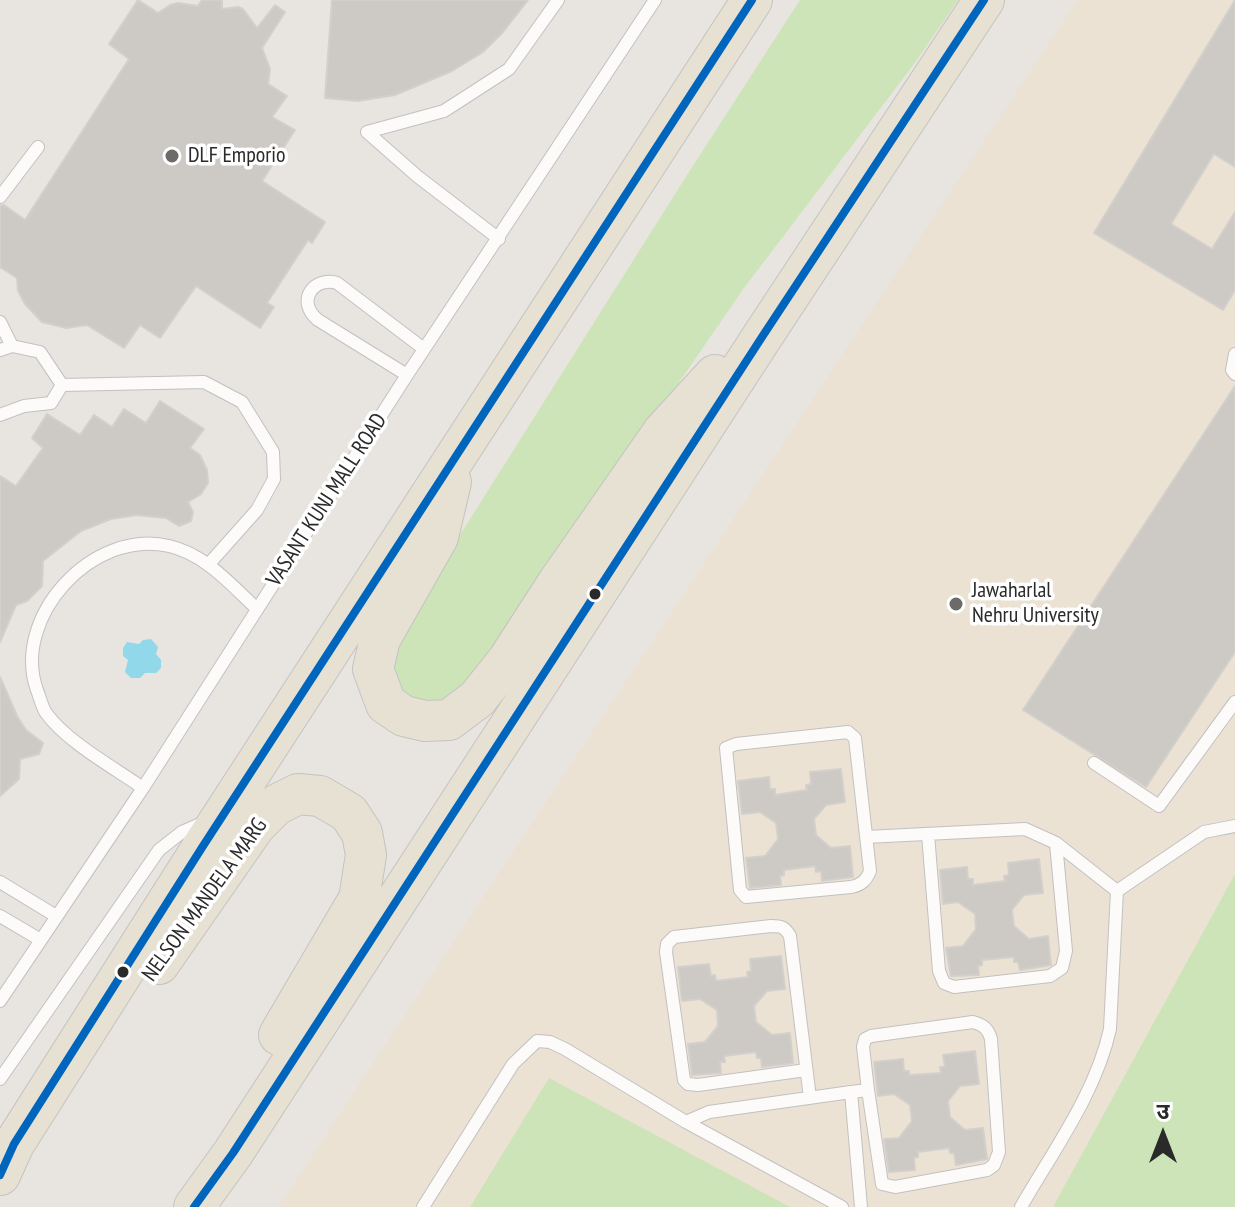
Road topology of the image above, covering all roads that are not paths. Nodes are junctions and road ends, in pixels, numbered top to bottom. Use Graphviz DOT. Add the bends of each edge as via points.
graph roads {
  1 [pos="558,0"];
  2 [pos="655,0"];
  3 [pos="752,0"];
  4 [pos="984,0"];
  5 [pos="38,147"];
  6 [pos="0,197"];
  7 [pos="499,239"];
  8 [pos="0,322"];
  9 [pos="762,337"];
  10 [pos="6,348"];
  11 [pos="424,349"];
  12 [pos="1235,354"];
  13 [pos="1235,374"];
  14 [pos="407,375"];
  15 [pos="62,385"];
  16 [pos="0,415"];
  17 [pos="458,453"];
  18 [pos="208,565"];
  19 [pos="257,609"];
  20 [pos="1235,702"];
  21 [pos="1094,763"];
  22 [pos="143,788"];
  23 [pos="222,817"];
  24 [pos="1235,826"];
  25 [pos="928,834"];
  26 [pos="866,837"];
  27 [pos="1056,843"];
  28 [pos="0,882"];
  29 [pos="1117,891"];
  30 [pos="0,916"];
  31 [pos="56,916"];
  32 [pos="39,939"];
  33 [pos="0,1001"];
  34 [pos="806,1070"];
  35 [pos="0,1079"];
  36 [pos="868,1090"];
  37 [pos="851,1092"];
  38 [pos="810,1098"];
  39 [pos="686,1122"];
  40 [pos="0,1175"];
  41 [pos="0,1195"];
  42 [pos="179,1207"];
  43 [pos="194,1207"];
  44 [pos="423,1207"];
  45 [pos="842,1207"];
  46 [pos="861,1207"];
  47 [pos="1021,1207"];
  1 -- 7 [label="lane" via="509,69 444,111 367,132"];
  2 -- 7 [label="lane, VASANT KUNJ MALL ROAD"];
  3 -- 17 [label="main road, NELSON MANDELA MARG"];
  4 -- 9 [label="main road"];
  5 -- 6 [label="lane"];
  7 -- 11 [label="lane, VASANT KUNJ MALL ROAD"];
  8 -- 10 [label="lane"];
  9 -- 17 [label="main road" via="709,380 663,432 477,699 449,720 425,721 386,704 373,669 380,639 438,537"];
  9 -- 43 [label="main road"];
  10 -- 15 [label="lane" via="40,352"];
  11 -- 14 [label="lane, VASANT KUNJ MALL ROAD"];
  11 -- 14 [label="lane" via="337,283 321,283 308,297 306,304 318,320"];
  12 -- 13 [label="lane"];
  14 -- 19 [label="lane, VASANT KUNJ MALL ROAD"];
  15 -- 16 [label="lane" via="51,403"];
  15 -- 18 [label="lane" via="204,382 242,402 273,452 274,479 257,510"];
  17 -- 23 [label="main road, NELSON MANDELA MARG"];
  18 -- 19 [label="lane"];
  18 -- 22 [label="lane" via="165,545 140,544 111,552 84,565 38,623 31,674 44,711"];
  19 -- 22 [label="lane, VASANT KUNJ MALL ROAD"];
  20 -- 21 [label="lane" via="1159,806"];
  22 -- 31 [label="lane, VASANT KUNJ MALL ROAD"];
  23 -- 35 [label="lane" via="182,832 159,850"];
  23 -- 40 [label="main road, NELSON MANDELA MARG" via="14,1144"];
  24 -- 29 [label="lane" via="1204,832"];
  25 -- 26 [label="lane"];
  25 -- 27 [label="lane" via="1025,829"];
  25 -- 27 [label="lane" via="939,971 944,983 954,987 1050,976 1062,968 1066,951"];
  26 -- 26 [label="lane" via="855,738 848,732 726,748 740,890 746,897 858,886 870,871"];
  27 -- 29 [label="lane"];
  28 -- 31 [label="lane"];
  29 -- 47 [label="lane" via="1106,1045 1095,1077"];
  30 -- 32 [label="lane"];
  31 -- 32 [label="lane, VASANT KUNJ MALL ROAD"];
  32 -- 33 [label="lane, VASANT KUNJ MALL ROAD"];
  34 -- 34 [label="lane" via="786,929 771,926 674,937 667,944 688,1084"];
  34 -- 38 [label="lane"];
  36 -- 36 [label="lane" via="882,1184 895,1187 994,1165 999,1152 991,1039 981,1024 865,1039"];
  36 -- 37 [label="lane"];
  37 -- 38 [label="lane"];
  37 -- 46 [label="lane"];
  38 -- 39 [label="lane" via="709,1112"];
  39 -- 44 [label="lane" via="565,1049 537,1041 513,1064"];
  39 -- 45 [label="lane"];
  41 -- 42 [label="main road, NELSON MANDELA MARG" via="255,826 276,805 298,794 320,796 349,813 362,833 366,855 359,899"];
}
